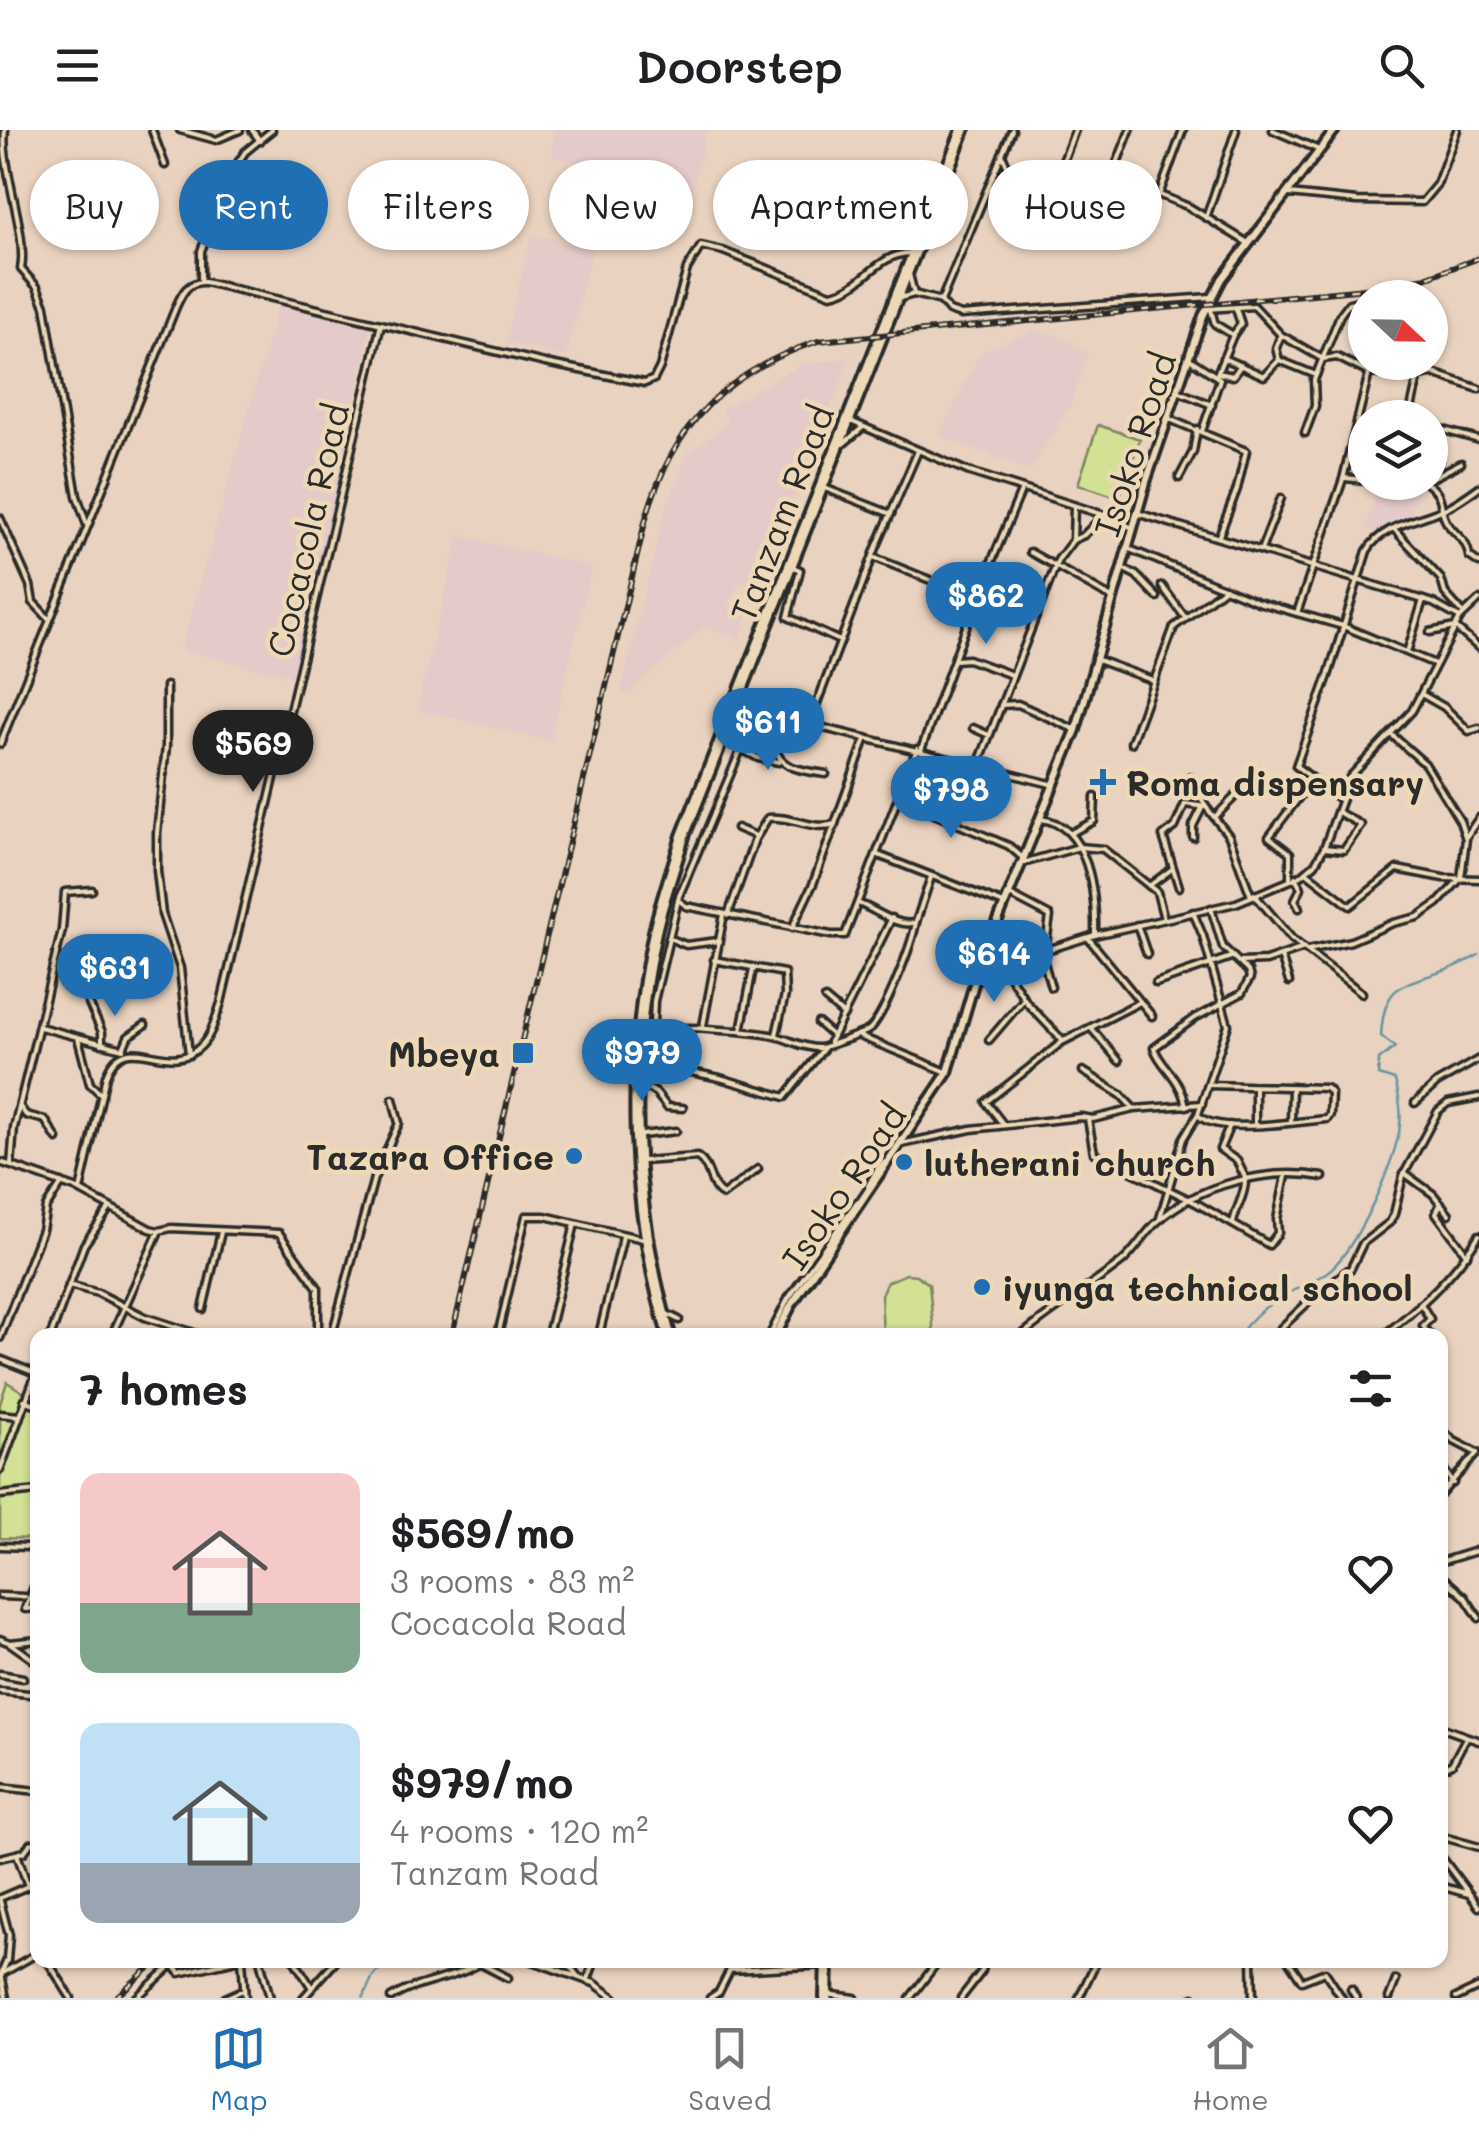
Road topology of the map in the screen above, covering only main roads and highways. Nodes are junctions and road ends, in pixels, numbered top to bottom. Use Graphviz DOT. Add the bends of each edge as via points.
graph roads {
  1 [pos="963,130"];
  2 [pos="667,1328"];
  3 [pos="827,1968"];
  4 [pos="826,1996"];
  1 -- 2 [label="highway, Tanzam Road" via="734,706 660,913 645,988 637,1135 648,1240"];
  3 -- 4 [label="highway"];
}
